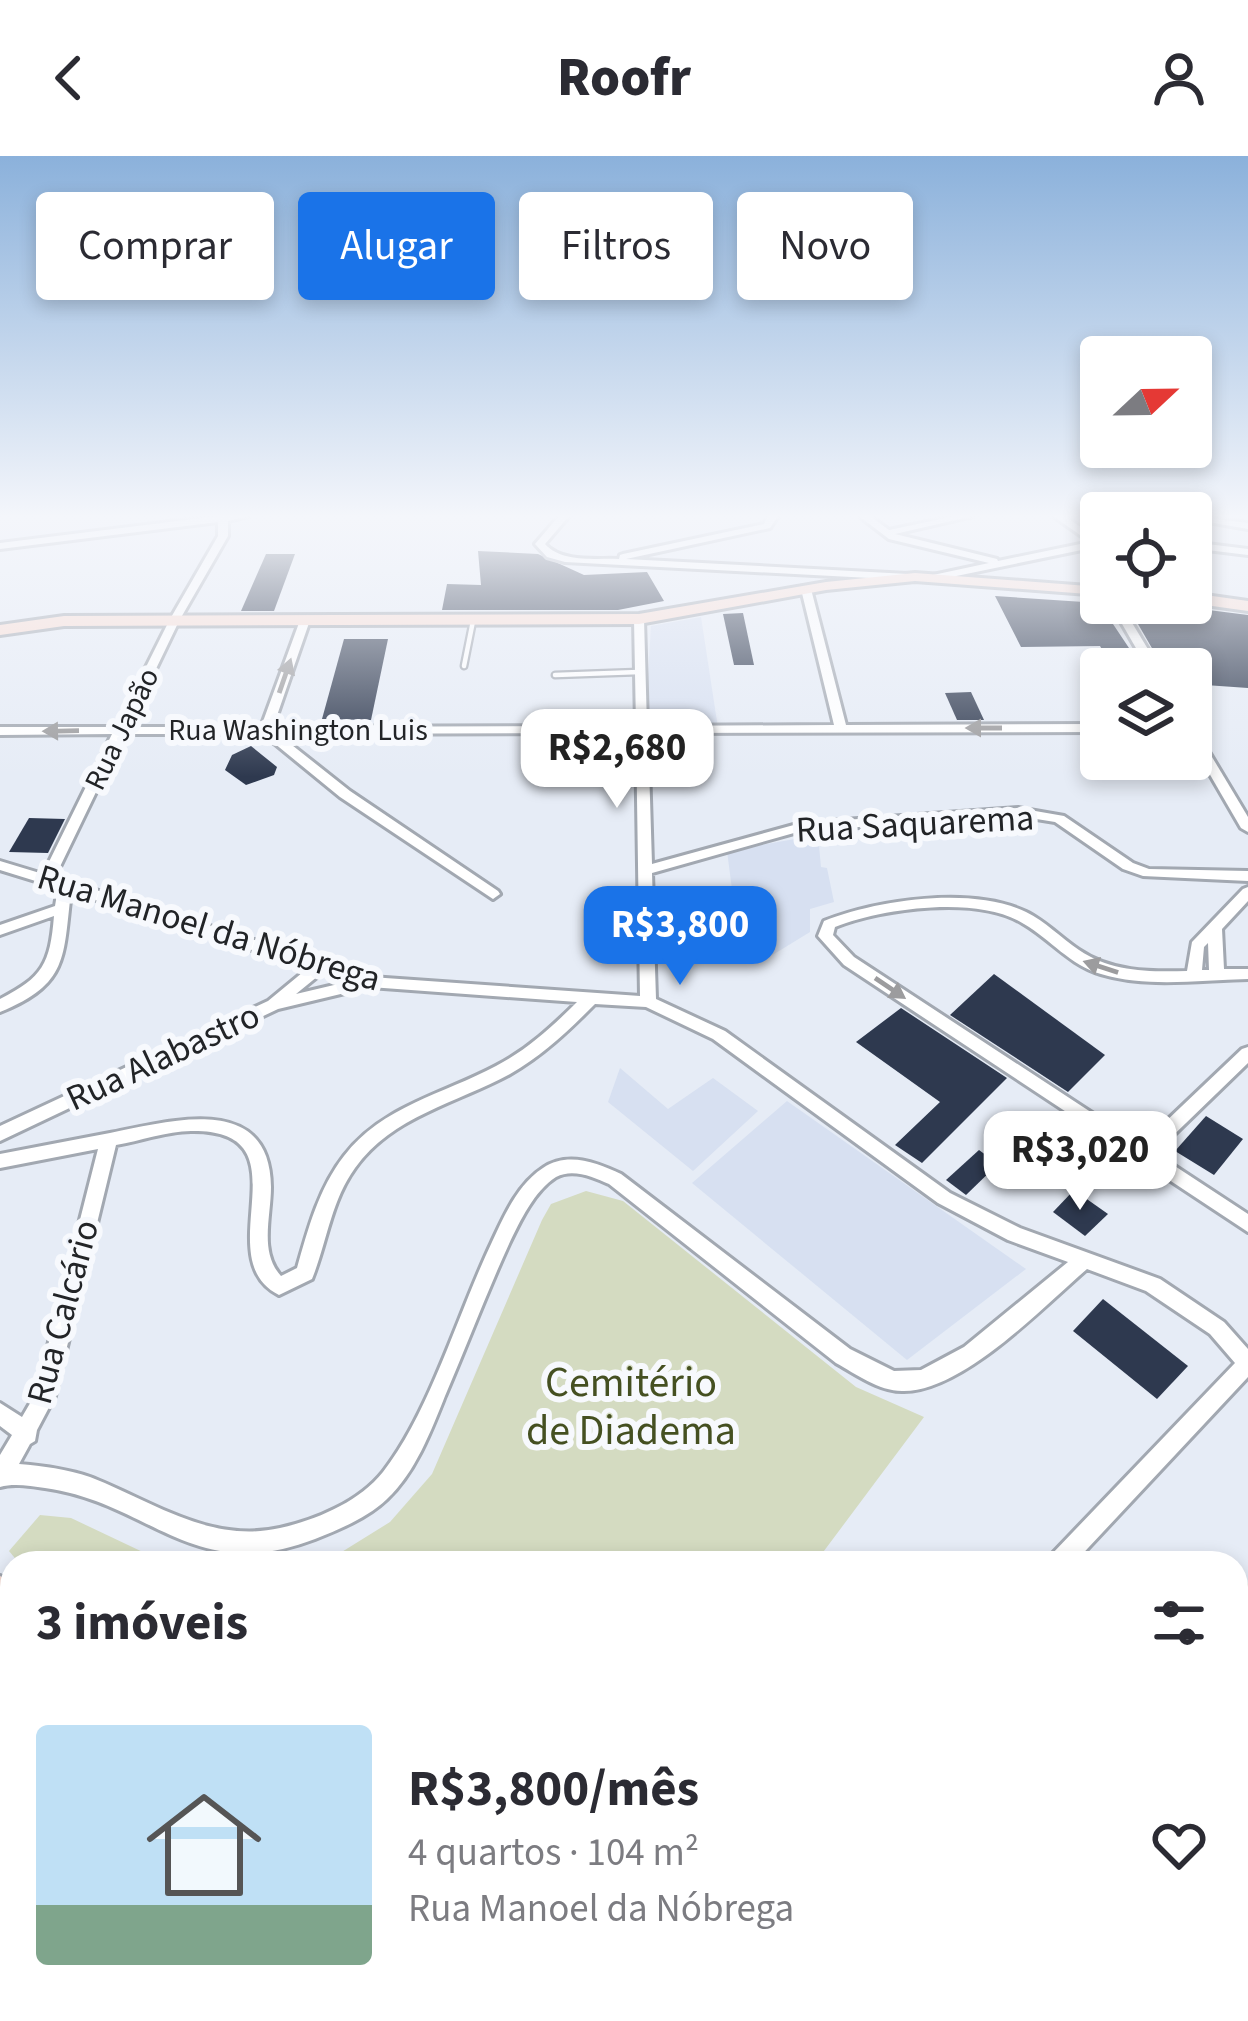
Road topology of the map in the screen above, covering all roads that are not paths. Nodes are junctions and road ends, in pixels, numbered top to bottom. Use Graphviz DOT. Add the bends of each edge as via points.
graph roads {
  1 [pos="184,603"];
  2 [pos="728,603"];
  3 [pos="810,603"];
  4 [pos="639,619"];
  5 [pos="473,620"];
  6 [pos="174,621"];
  7 [pos="304,622"];
  8 [pos="0,630"];
  9 [pos="464,666"];
  10 [pos="639,672"];
  11 [pos="555,675"];
  12 [pos="640,728"];
  13 [pos="841,728"];
  14 [pos="1080,728"];
  15 [pos="266,730"];
  16 [pos="0,731"];
  17 [pos="122,731"];
  18 [pos="1212,767"];
  19 [pos="1248,828"];
  20 [pos="0,865"];
  21 [pos="644,871"];
  22 [pos="1248,876"];
  23 [pos="56,881"];
  24 [pos="1248,892"];
  25 [pos="493,894"];
  26 [pos="61,909"];
  27 [pos="0,930"];
  28 [pos="1214,930"];
  29 [pos="319,968"];
  30 [pos="1217,973"];
  31 [pos="1194,974"];
  32 [pos="1248,974"];
  33 [pos="371,982"];
  34 [pos="592,997"];
  35 [pos="648,1002"];
  36 [pos="0,1006"];
  37 [pos="273,1006"];
  38 [pos="1248,1053"];
  39 [pos="0,1134"];
  40 [pos="109,1140"];
  41 [pos="1143,1154"];
  42 [pos="0,1161"];
  43 [pos="1248,1224"];
  44 [pos="1085,1259"];
  45 [pos="1248,1363"];
  46 [pos="0,1413"];
  47 [pos="28,1434"];
  48 [pos="1,1474"];
  49 [pos="1070,1551"];
  1 -- 6 [label="street, Rua Japão"];
  2 -- 4 [label="main road"];
  3 -- 13 [label="street"];
  4 -- 5 [label="main road"];
  4 -- 10 [label="street"];
  5 -- 7 [label="main road"];
  5 -- 9 [label="lane"];
  6 -- 7 [label="main road"];
  6 -- 8 [label="main road"];
  6 -- 17 [label="street, Rua Japão"];
  15 -- 7 [label="street, one-way"];
  10 -- 11 [label="lane"];
  10 -- 12 [label="street"];
  12 -- 13 [label="street, Rua Washington Luis"];
  12 -- 15 [label="street, Rua Washington Luis"];
  12 -- 21 [label="street"];
  14 -- 13 [label="street, Rua Washington Luis, one-way"];
  15 -- 17 [label="street, Rua Washington Luis"];
  15 -- 25 [label="street"];
  17 -- 16 [label="street, Rua Washington Luis, one-way"];
  17 -- 23 [label="street, Rua Japão"];
  18 -- 19 [label="street"];
  20 -- 23 [label="street, Rua Manoel da Nóbrega"];
  21 -- 22 [label="street, Rua Saquarema" via="818,824 1018,812 1059,819 1148,873"];
  21 -- 35 [label="street"];
  23 -- 26 [label="street"];
  23 -- 29 [label="street, Rua Manoel da Nóbrega"];
  24 -- 28 [label="street"];
  26 -- 27 [label="street"];
  26 -- 36 [label="street" via="60,957 35,986"];
  28 -- 30 [label="street"];
  28 -- 31 [label="street" via="1194,953"];
  29 -- 33 [label="street, Rua Manoel da Nóbrega"];
  29 -- 37 [label="street, Rua Alabastro"];
  30 -- 31 [label="street"];
  30 -- 32 [label="street"];
  31 -- 41 [label="street, one-way" via="1103,970 1004,908 857,914 829,923 825,936 850,962"];
  33 -- 34 [label="street, Rua Manoel da Nóbrega"];
  33 -- 37 [label="street"];
  34 -- 35 [label="street, Rua Manoel da Nóbrega"];
  34 -- 40 [label="street" via="507,1068 380,1131 328,1198 305,1273 279,1287 262,1273 258,1250 264,1168 240,1135 190,1124"];
  35 -- 44 [label="street, Rua Manoel da Nóbrega" via="718,1035 944,1198"];
  37 -- 39 [label="street, Rua Alabastro"];
  38 -- 41 [label="street"];
  40 -- 42 [label="street"];
  40 -- 47 [label="street, Rua Calcário" via="45,1396"];
  41 -- 43 [label="street"];
  44 -- 45 [label="street, Rua Manoel da Nóbrega" via="1153,1285 1217,1328"];
  44 -- 48 [label="street" via="958,1362 906,1383 843,1356 615,1179 572,1165 550,1172 516,1208 425,1423 386,1485 354,1507 244,1546 208,1541 85,1486"];
  45 -- 49 [label="street"];
  46 -- 47 [label="street"];
  47 -- 48 [label="street, Rua Calcário"];
}
